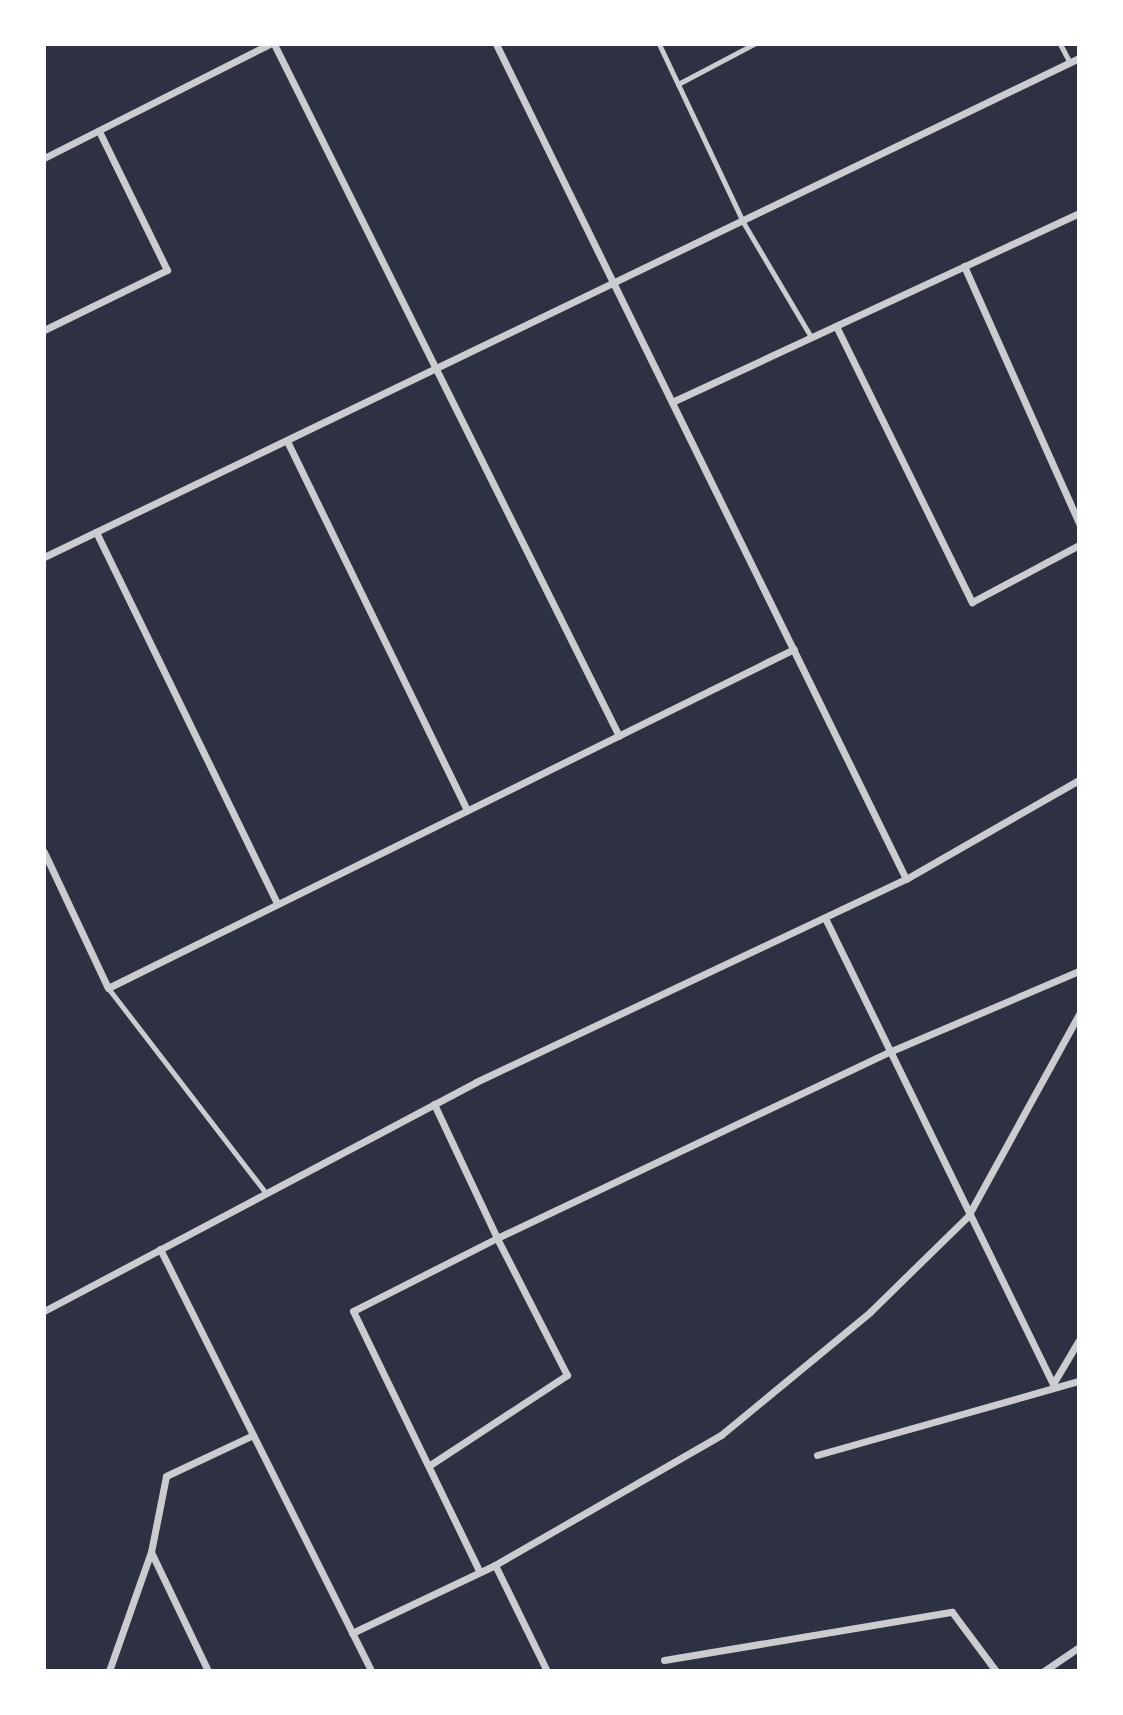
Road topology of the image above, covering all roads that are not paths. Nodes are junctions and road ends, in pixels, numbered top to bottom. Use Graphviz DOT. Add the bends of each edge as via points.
graph roads {
  1 [pos="272,44"];
  2 [pos="496,44"];
  3 [pos="659,44"];
  4 [pos="754,44"];
  5 [pos="1060,44"];
  6 [pos="1079,58"];
  7 [pos="1070,63"];
  8 [pos="678,84"];
  9 [pos="99,131"];
  10 [pos="44,158"];
  11 [pos="1079,213"];
  12 [pos="744,222"];
  13 [pos="964,266"];
  14 [pos="614,285"];
  15 [pos="836,326"];
  16 [pos="44,330"];
  17 [pos="811,337"];
  18 [pos="435,370"];
  19 [pos="672,402"];
  20 [pos="287,441"];
  21 [pos="1079,523"];
  22 [pos="96,532"];
  23 [pos="1079,545"];
  24 [pos="44,557"];
  25 [pos="794,649"];
  26 [pos="620,736"];
  27 [pos="1079,780"];
  28 [pos="467,810"];
  29 [pos="44,852"];
  30 [pos="906,879"];
  31 [pos="277,903"];
  32 [pos="825,918"];
  33 [pos="1079,971"];
  34 [pos="108,988"];
  35 [pos="1079,1014"];
  36 [pos="889,1052"];
  37 [pos="434,1104"];
  38 [pos="266,1193"];
  39 [pos="968,1216"];
  40 [pos="497,1238"];
  41 [pos="160,1249"];
  42 [pos="44,1311"];
  43 [pos="1079,1340"];
  44 [pos="1079,1381"];
  45 [pos="1053,1384"];
  46 [pos="253,1435"];
  47 [pos="817,1455"];
  48 [pos="430,1465"];
  49 [pos="151,1552"];
  50 [pos="495,1566"];
  51 [pos="480,1573"];
  52 [pos="352,1633"];
  53 [pos="1079,1647"];
  54 [pos="664,1660"];
  55 [pos="109,1671"];
  56 [pos="208,1671"];
  57 [pos="371,1671"];
  58 [pos="547,1671"];
  59 [pos="996,1671"];
  60 [pos="1044,1671"];
  1 -- 9 [label="street"];
  1 -- 18 [label="street"];
  2 -- 14 [label="street"];
  3 -- 8 [label="lane"];
  4 -- 8 [label="lane"];
  5 -- 7 [label="lane"];
  6 -- 7 [label="street"];
  7 -- 12 [label="street"];
  8 -- 12 [label="lane"];
  9 -- 10 [label="street"];
  9 -- 16 [label="street" via="167,270"];
  11 -- 13 [label="street"];
  12 -- 14 [label="street"];
  12 -- 17 [label="lane"];
  13 -- 15 [label="street"];
  13 -- 21 [label="street"];
  14 -- 18 [label="street"];
  14 -- 19 [label="street"];
  15 -- 17 [label="street"];
  15 -- 23 [label="street" via="972,602"];
  17 -- 19 [label="street"];
  18 -- 20 [label="street"];
  18 -- 26 [label="street"];
  19 -- 25 [label="street"];
  20 -- 22 [label="street"];
  20 -- 28 [label="street"];
  22 -- 24 [label="street"];
  22 -- 31 [label="street"];
  25 -- 26 [label="street"];
  25 -- 30 [label="street"];
  26 -- 28 [label="street"];
  27 -- 30 [label="street"];
  28 -- 31 [label="street"];
  29 -- 34 [label="street"];
  30 -- 32 [label="street"];
  31 -- 34 [label="street"];
  32 -- 36 [label="street"];
  32 -- 37 [label="street"];
  33 -- 36 [label="street"];
  34 -- 38 [label="lane"];
  35 -- 39 [label="street"];
  36 -- 39 [label="street"];
  36 -- 40 [label="street"];
  37 -- 38 [label="street"];
  37 -- 40 [label="street"];
  38 -- 41 [label="street"];
  39 -- 45 [label="street"];
  39 -- 50 [label="street" via="870,1312 721,1435"];
  40 -- 48 [label="street" via="567,1375"];
  40 -- 48 [label="street" via="353,1311"];
  41 -- 42 [label="street"];
  41 -- 46 [label="street"];
  43 -- 45 [label="street"];
  44 -- 45 [label="street"];
  45 -- 47 [label="street"];
  46 -- 49 [label="street" via="166,1476"];
  46 -- 52 [label="street"];
  48 -- 51 [label="street"];
  49 -- 55 [label="street"];
  49 -- 56 [label="street"];
  50 -- 51 [label="street"];
  50 -- 58 [label="street"];
  51 -- 52 [label="street"];
  52 -- 57 [label="street"];
  53 -- 60 [label="street"];
  54 -- 59 [label="street" via="952,1612"];
}
